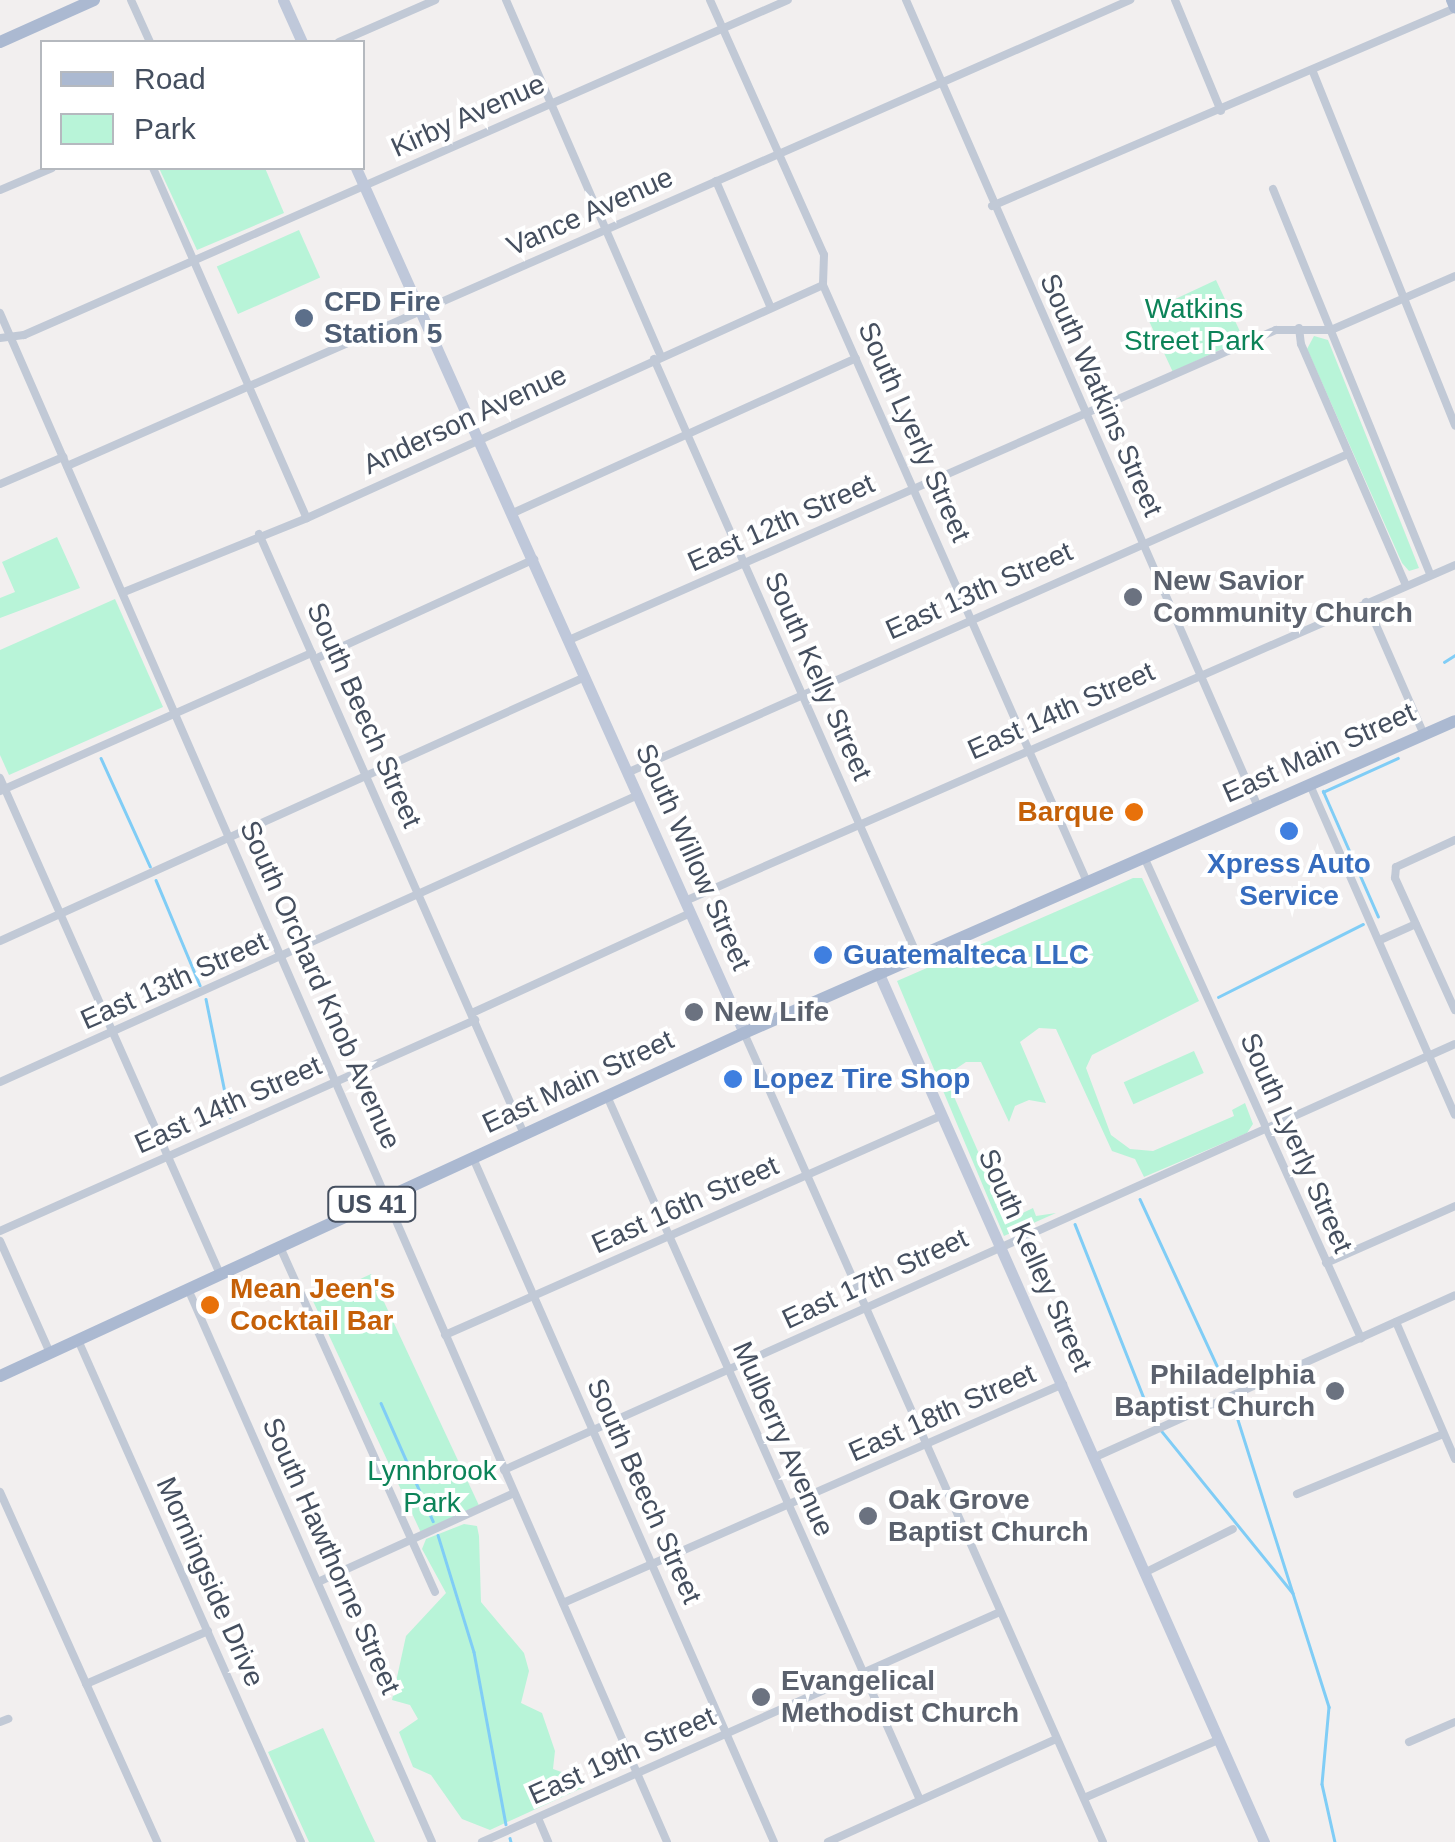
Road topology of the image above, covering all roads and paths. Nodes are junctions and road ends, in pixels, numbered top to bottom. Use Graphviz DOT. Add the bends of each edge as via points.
graph roads {
  1 [pos="131,0"];
  2 [pos="283,0"];
  3 [pos="435,0"];
  4 [pos="506,0"];
  5 [pos="710,0"];
  6 [pos="788,0"];
  7 [pos="906,0"];
  8 [pos="1130,0"];
  9 [pos="1175,0"];
  10 [pos="85,2"];
  11 [pos="1454,5"];
  12 [pos="722,28"];
  13 [pos="149,40"];
  14 [pos="301,40"];
  15 [pos="344,40"];
  16 [pos="0,42"];
  17 [pos="1313,72"];
  18 [pos="942,82"];
  19 [pos="551,104"];
  20 [pos="1221,111"];
  21 [pos="778,155"];
  22 [pos="47,170"];
  23 [pos="155,170"];
  24 [pos="357,170"];
  25 [pos="716,181"];
  26 [pos="364,186"];
  27 [pos="0,190"];
  28 [pos="1272,190"];
  29 [pos="992,206"];
  30 [pos="607,230"];
  31 [pos="194,261"];
  32 [pos="1455,276"];
  33 [pos="823,285"];
  34 [pos="1402,299"];
  35 [pos="770,306"];
  36 [pos="420,311"];
  37 [pos="0,313"];
  38 [pos="1300,328"];
  39 [pos="1330,330"];
  40 [pos="5,337"];
  41 [pos="657,357"];
  42 [pos="856,358"];
  43 [pos="250,386"];
  44 [pos="1085,414"];
  45 [pos="1455,426"];
  46 [pos="686,432"];
  47 [pos="479,438"];
  48 [pos="1348,454"];
  49 [pos="65,461"];
  50 [pos="0,484"];
  51 [pos="915,489"];
  52 [pos="512,512"];
  53 [pos="308,518"];
  54 [pos="259,534"];
  55 [pos="1142,544"];
  56 [pos="534,559"];
  57 [pos="744,564"];
  58 [pos="1455,565"];
  59 [pos="1430,574"];
  60 [pos="1406,584"];
  61 [pos="124,592"];
  62 [pos="1366,602"];
  63 [pos="973,620"];
  64 [pos="569,640"];
  65 [pos="314,656"];
  66 [pos="1199,675"];
  67 [pos="586,678"];
  68 [pos="801,692"];
  69 [pos="176,712"];
  70 [pos="1455,721"];
  71 [pos="1424,734"];
  72 [pos="1029,750"];
  73 [pos="629,772"];
  74 [pos="367,776"];
  75 [pos="0,778"];
  76 [pos="1310,785"];
  77 [pos="2,790"];
  78 [pos="638,795"];
  79 [pos="1258,807"];
  80 [pos="859,824"];
  81 [pos="231,838"];
  82 [pos="1455,840"];
  83 [pos="1144,857"];
  84 [pos="1088,882"];
  85 [pos="420,896"];
  86 [pos="688,907"];
  87 [pos="60,914"];
  88 [pos="1416,924"];
  89 [pos="0,940"];
  90 [pos="1380,940"];
  91 [pos="284,956"];
  92 [pos="918,957"];
  93 [pos="879,974"];
  94 [pos="1455,1010"];
  95 [pos="473,1016"];
  96 [pos="113,1032"];
  97 [pos="744,1033"];
  98 [pos="1455,1044"];
  99 [pos="1429,1055"];
  100 [pos="338,1081"];
  101 [pos="0,1082"];
  102 [pos="607,1096"];
  103 [pos="1455,1114"];
  104 [pos="943,1115"];
  105 [pos="1266,1131"];
  106 [pos="524,1134"];
  107 [pos="167,1156"];
  108 [pos="473,1158"];
  109 [pos="808,1174"];
  110 [pos="386,1198"];
  111 [pos="1455,1206"];
  112 [pos="0,1230"];
  113 [pos="669,1236"];
  114 [pos="0,1241"];
  115 [pos="1001,1246"];
  116 [pos="280,1247"];
  117 [pos="1326,1263"];
  118 [pos="220,1274"];
  119 [pos="188,1290"];
  120 [pos="534,1296"];
  121 [pos="1455,1296"];
  122 [pos="867,1308"];
  123 [pos="1396,1322"];
  124 [pos="445,1336"];
  125 [pos="1361,1338"];
  126 [pos="78,1340"];
  127 [pos="50,1353"];
  128 [pos="728,1372"];
  129 [pos="0,1376"];
  130 [pos="1064,1384"];
  131 [pos="592,1431"];
  132 [pos="1443,1434"];
  133 [pos="926,1444"];
  134 [pos="1093,1458"];
  135 [pos="1455,1460"];
  136 [pos="504,1470"];
  137 [pos="0,1492"];
  138 [pos="514,1493"];
  139 [pos="1297,1494"];
  140 [pos="789,1507"];
  141 [pos="1233,1529"];
  142 [pos="411,1539"];
  143 [pos="652,1564"];
  144 [pos="1144,1573"];
  145 [pos="318,1582"];
  146 [pos="435,1592"];
  147 [pos="563,1602"];
  148 [pos="1000,1612"];
  149 [pos="208,1631"];
  150 [pos="863,1674"];
  151 [pos="86,1684"];
  152 [pos="1455,1722"];
  153 [pos="727,1733"];
  154 [pos="1056,1739"];
  155 [pos="1218,1740"];
  156 [pos="1409,1742"];
  157 [pos="636,1772"];
  158 [pos="1084,1798"];
  159 [pos="920,1800"];
  160 [pos="538,1818"];
  161 [pos="157,1842"];
  162 [pos="301,1842"];
  163 [pos="432,1842"];
  164 [pos="482,1842"];
  165 [pos="548,1842"];
  166 [pos="667,1842"];
  167 [pos="774,1842"];
  168 [pos="828,1842"];
  169 [pos="1103,1842"];
  170 [pos="1264,1842"];
  1 -- 13 [label="street"];
  2 -- 14 [label="main road"];
  3 -- 15 [label="street"];
  4 -- 19 [label="street, South Kelly Street"];
  5 -- 12 [label="street, South Lyerly Street"];
  6 -- 12 [label="street, Kirby Avenue"];
  7 -- 18 [label="street, South Watkins Street"];
  8 -- 18 [label="street, Vance Avenue"];
  9 -- 20 [label="street"];
  10 -- 16 [label="main road"];
  11 -- 17 [label="street"];
  12 -- 19 [label="street, Kirby Avenue"];
  12 -- 21 [label="street, South Lyerly Street"];
  17 -- 20 [label="street"];
  17 -- 34 [label="street"];
  18 -- 21 [label="street, Vance Avenue"];
  18 -- 29 [label="street, South Watkins Street"];
  19 -- 26 [label="street, Kirby Avenue"];
  19 -- 30 [label="street, South Kelly Street"];
  20 -- 29 [label="street"];
  21 -- 25 [label="street, Vance Avenue"];
  21 -- 33 [label="street, South Lyerly Street" via="824,255"];
  22 -- 27 [label="street"];
  23 -- 31 [label="street"];
  24 -- 26 [label="main road, South Willow Street"];
  25 -- 30 [label="street, Vance Avenue"];
  25 -- 35 [label="street"];
  26 -- 31 [label="street, Kirby Avenue"];
  26 -- 36 [label="main road, South Willow Street"];
  28 -- 39 [label="street"];
  29 -- 44 [label="street, South Watkins Street"];
  30 -- 36 [label="street, Vance Avenue"];
  30 -- 41 [label="street, South Kelly Street"];
  31 -- 40 [label="street, Kirby Avenue"];
  31 -- 43 [label="street"];
  32 -- 34 [label="street, East 12th Street"];
  33 -- 35 [label="street, Anderson Avenue"];
  33 -- 42 [label="street, South Lyerly Street"];
  34 -- 39 [label="street, East 12th Street"];
  34 -- 45 [label="street"];
  35 -- 41 [label="street, Anderson Avenue"];
  36 -- 43 [label="street, Vance Avenue"];
  36 -- 47 [label="main road, South Willow Street"];
  37 -- 40 [label="street, South Orchard Knob Avenue"];
  38 -- 39 [label="street, East 12th Street"];
  38 -- 44 [label="street, East 12th Street" via="1276,330"];
  38 -- 48 [label="street"];
  39 -- 59 [label="street"];
  40 -- 49 [label="street, South Orchard Knob Avenue"];
  41 -- 46 [label="street, South Kelly Street"];
  41 -- 47 [label="street, Anderson Avenue"];
  42 -- 46 [label="street"];
  42 -- 51 [label="street, South Lyerly Street"];
  43 -- 49 [label="street, Vance Avenue"];
  43 -- 53 [label="street"];
  44 -- 51 [label="street, East 12th Street"];
  44 -- 55 [label="street, South Watkins Street"];
  46 -- 52 [label="street"];
  46 -- 57 [label="street, South Kelly Street"];
  47 -- 52 [label="main road, South Willow Street"];
  47 -- 53 [label="street, Anderson Avenue"];
  48 -- 55 [label="street, East 13th Street"];
  48 -- 60 [label="street"];
  49 -- 50 [label="street, Vance Avenue"];
  49 -- 61 [label="street, South Orchard Knob Avenue"];
  51 -- 57 [label="street, East 12th Street"];
  51 -- 63 [label="street, South Lyerly Street"];
  52 -- 56 [label="main road, South Willow Street"];
  53 -- 54 [label="street, Anderson Avenue"];
  54 -- 61 [label="street, Anderson Avenue"];
  54 -- 65 [label="street, South Beech Street"];
  55 -- 63 [label="street, East 13th Street"];
  55 -- 66 [label="street, South Watkins Street"];
  56 -- 64 [label="main road, South Willow Street"];
  56 -- 65 [label="street"];
  57 -- 64 [label="street, East 12th Street"];
  57 -- 68 [label="street, South Kelly Street"];
  58 -- 59 [label="street, East 14th Street"];
  59 -- 60 [label="street, East 14th Street"];
  60 -- 62 [label="street, East 14th Street"];
  61 -- 69 [label="street, South Orchard Knob Avenue"];
  62 -- 66 [label="street, East 14th Street"];
  62 -- 71 [label="street"];
  63 -- 68 [label="street, East 13th Street"];
  63 -- 72 [label="street, South Lyerly Street"];
  64 -- 67 [label="main road, South Willow Street"];
  65 -- 69 [label="street"];
  65 -- 74 [label="street, South Beech Street"];
  66 -- 72 [label="street, East 14th Street"];
  66 -- 79 [label="street, South Watkins Street"];
  67 -- 73 [label="main road, South Willow Street"];
  67 -- 74 [label="street"];
  68 -- 73 [label="street, East 13th Street"];
  68 -- 80 [label="street, South Kelly Street"];
  69 -- 77 [label="street"];
  69 -- 81 [label="street, South Orchard Knob Avenue"];
  70 -- 71 [label="main road, East Main Street / US 41"];
  71 -- 76 [label="main road, East Main Street / US 41"];
  72 -- 80 [label="street, East 14th Street"];
  72 -- 84 [label="street, South Lyerly Street"];
  73 -- 78 [label="main road, South Willow Street"];
  74 -- 81 [label="street"];
  74 -- 85 [label="street, South Beech Street"];
  75 -- 77 [label="street"];
  76 -- 79 [label="main road, East Main Street / US 41"];
  76 -- 90 [label="street"];
  77 -- 87 [label="street"];
  78 -- 85 [label="street, East 13th Street"];
  78 -- 86 [label="main road, South Willow Street"];
  79 -- 83 [label="main road, East Main Street / US 41"];
  80 -- 86 [label="street, East 14th Street"];
  80 -- 92 [label="street, South Kelly Street"];
  81 -- 87 [label="street"];
  81 -- 91 [label="street, South Orchard Knob Avenue"];
  82 -- 88 [label="street" via="1396,867"];
  83 -- 84 [label="main road, East Main Street / US 41"];
  83 -- 105 [label="street, South Lyerly Street"];
  84 -- 92 [label="main road, East Main Street / US 41"];
  85 -- 91 [label="street, East 13th Street"];
  85 -- 95 [label="street, South Beech Street"];
  86 -- 95 [label="street, East 14th Street"];
  86 -- 97 [label="main road, South Willow Street"];
  87 -- 89 [label="street"];
  87 -- 96 [label="street"];
  88 -- 90 [label="street"];
  88 -- 94 [label="street"];
  90 -- 99 [label="street"];
  91 -- 96 [label="street, East 13th Street"];
  91 -- 100 [label="street, South Orchard Knob Avenue"];
  92 -- 93 [label="main road, East Main Street / US 41"];
  93 -- 97 [label="main road, East Main Street / US 41"];
  93 -- 104 [label="main road, South Kelley Street"];
  95 -- 100 [label="street, East 14th Street"];
  95 -- 106 [label="street, South Beech Street"];
  96 -- 101 [label="street, East 13th Street"];
  96 -- 107 [label="street"];
  97 -- 102 [label="main road, East Main Street / US 41"];
  97 -- 109 [label="street, South Willow Street"];
  98 -- 99 [label="street, East 17th Street"];
  99 -- 103 [label="street"];
  99 -- 105 [label="street, East 17th Street"];
  100 -- 107 [label="street, East 14th Street"];
  100 -- 110 [label="street, South Orchard Knob Avenue"];
  102 -- 106 [label="main road, East Main Street / US 41"];
  102 -- 113 [label="street, Mulberry Avenue"];
  104 -- 109 [label="street, East 16th Street"];
  104 -- 115 [label="main road, South Kelley Street"];
  105 -- 115 [label="street, East 17th Street"];
  105 -- 117 [label="street, South Lyerly Street"];
  106 -- 108 [label="main road, East Main Street / US 41"];
  107 -- 112 [label="street, East 14th Street"];
  107 -- 118 [label="street"];
  108 -- 110 [label="main road, East Main Street / US 41"];
  108 -- 120 [label="street, South Beech Street"];
  109 -- 113 [label="street, East 16th Street"];
  109 -- 122 [label="street, South Willow Street"];
  110 -- 116 [label="main road, East Main Street / US 41"];
  110 -- 124 [label="street, South Orchard Knob Avenue"];
  111 -- 117 [label="street"];
  113 -- 120 [label="street, East 16th Street"];
  113 -- 128 [label="street, Mulberry Avenue"];
  114 -- 127 [label="street"];
  115 -- 122 [label="street, East 17th Street"];
  115 -- 130 [label="main road, South Kelley Street"];
  116 -- 118 [label="main road, East Main Street / US 41"];
  116 -- 142 [label="street"];
  117 -- 125 [label="street, South Lyerly Street"];
  118 -- 119 [label="main road, East Main Street / US 41"];
  119 -- 126 [label="main road, East Main Street / US 41"];
  119 -- 145 [label="street, South Hawthorne Street"];
  120 -- 124 [label="street, East 16th Street"];
  120 -- 131 [label="street, South Beech Street"];
  121 -- 123 [label="street"];
  122 -- 128 [label="street, East 17th Street"];
  122 -- 133 [label="street, South Willow Street"];
  123 -- 125 [label="street"];
  123 -- 132 [label="street"];
  124 -- 136 [label="street, South Orchard Knob Avenue"];
  125 -- 134 [label="street"];
  126 -- 127 [label="main road, East Main Street / US 41"];
  126 -- 149 [label="street, Morningside Drive"];
  127 -- 129 [label="main road, East Main Street / US 41"];
  128 -- 131 [label="street, East 17th Street"];
  128 -- 140 [label="street, Mulberry Avenue"];
  130 -- 133 [label="street, East 18th Street"];
  130 -- 134 [label="main road, South Kelley Street"];
  131 -- 136 [label="street, East 17th Street"];
  131 -- 143 [label="street, South Beech Street"];
  132 -- 135 [label="street"];
  132 -- 139 [label="street"];
  133 -- 140 [label="street, East 18th Street"];
  133 -- 148 [label="street, South Willow Street"];
  134 -- 144 [label="main road, South Kelley Street"];
  136 -- 138 [label="street, South Orchard Knob Avenue"];
  137 -- 151 [label="street"];
  138 -- 142 [label="street"];
  138 -- 147 [label="street, South Orchard Knob Avenue"];
  140 -- 143 [label="street, East 18th Street"];
  140 -- 150 [label="street, Mulberry Avenue"];
  141 -- 144 [label="street"];
  142 -- 145 [label="street"];
  142 -- 146 [label="street"];
  143 -- 147 [label="street, East 18th Street"];
  143 -- 153 [label="street, South Beech Street"];
  144 -- 155 [label="main road, South Kelley Street"];
  145 -- 163 [label="street, South Hawthorne Street"];
  147 -- 157 [label="street, South Orchard Knob Avenue"];
  148 -- 150 [label="street, East 19th Street"];
  148 -- 154 [label="street, South Willow Street"];
  149 -- 151 [label="street"];
  149 -- 162 [label="street, Morningside Drive"];
  150 -- 153 [label="street, East 19th Street"];
  150 -- 159 [label="street, Mulberry Avenue"];
  151 -- 161 [label="street"];
  152 -- 156 [label="street"];
  153 -- 157 [label="street, East 19th Street"];
  153 -- 167 [label="street, South Beech Street"];
  154 -- 158 [label="street, South Willow Street"];
  154 -- 159 [label="street"];
  155 -- 158 [label="street"];
  155 -- 170 [label="main road, South Kelley Street"];
  157 -- 160 [label="street, East 19th Street"];
  157 -- 166 [label="street, South Orchard Knob Avenue"];
  158 -- 169 [label="street, South Willow Street"];
  159 -- 168 [label="street"];
  160 -- 164 [label="street, East 19th Street"];
  160 -- 165 [label="street"];
}
